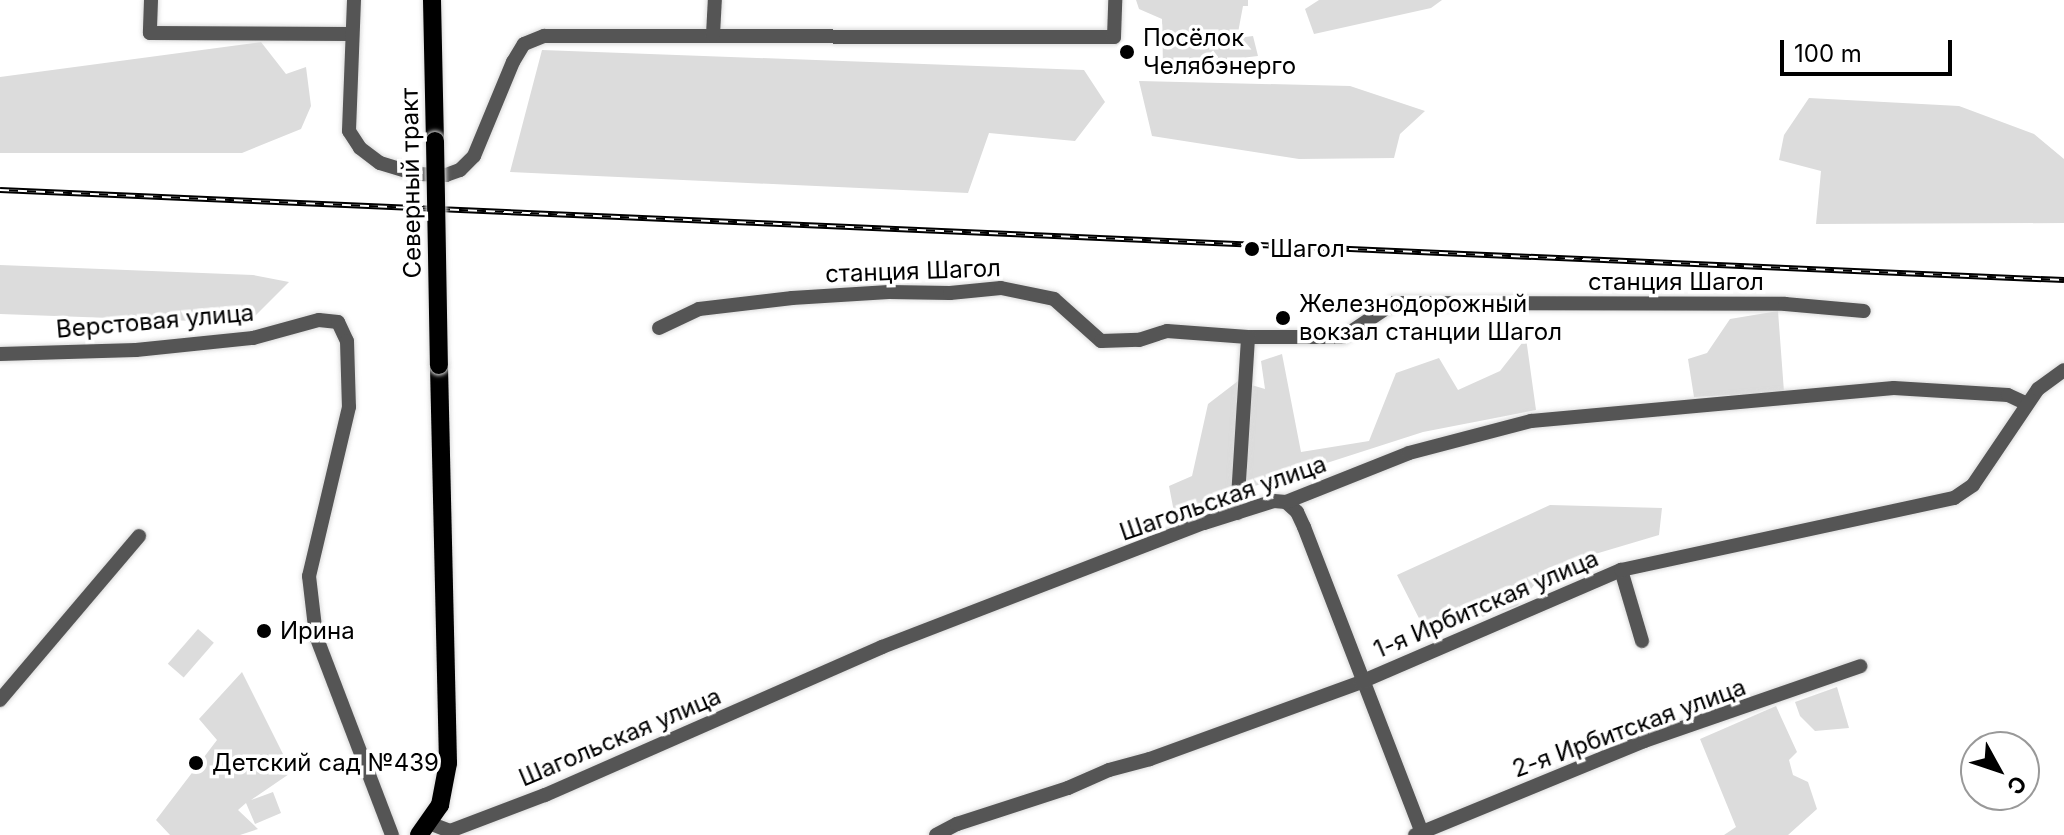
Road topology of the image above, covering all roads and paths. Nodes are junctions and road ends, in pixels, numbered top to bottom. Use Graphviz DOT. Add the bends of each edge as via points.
graph roads {
  1 [pos="151,0"];
  2 [pos="354,0"];
  3 [pos="432,0"];
  4 [pos="715,0"];
  5 [pos="1115,0"];
  6 [pos="352,34"];
  7 [pos="713,35"];
  8 [pos="1864,311"];
  9 [pos="659,328"];
  10 [pos="1248,337"];
  11 [pos="0,354"];
  12 [pos="2064,370"];
  13 [pos="2027,404"];
  14 [pos="1286,502"];
  15 [pos="1237,513"];
  16 [pos="139,536"];
  17 [pos="1621,570"];
  18 [pos="1642,641"];
  19 [pos="1860,666"];
  20 [pos="1361,682"];
  21 [pos="0,700"];
  22 [pos="424,829"];
  23 [pos="1420,834"];
  24 [pos="392,835"];
  25 [pos="936,835"];
  1 -- 6 [label="street" via="150,33"];
  2 -- 6 [label="street"];
  3 -- 22 [label="main road, Северный тракт, bridge" via="448,763 443,795"];
  4 -- 7 [label="street"];
  5 -- 7 [label="street" via="1114,37"];
  6 -- 7 [label="street" via="349,131 360,148 380,163 417,174 446,175 474,156 524,44 544,36"];
  8 -- 10 [label="street, станция Шагол" via="1785,304 1394,303 1343,337"];
  9 -- 10 [label="street, станция Шагол" via="699,309 792,298 1001,288 1054,299 1101,341 1139,340 1167,331"];
  10 -- 15 [label="street"];
  11 -- 24 [label="street, Верстовая улица" via="136,350 338,322 347,341 349,407 309,576 316,636"];
  12 -- 13 [label="street, 1-я Ирбитская улица"];
  13 -- 14 [label="street, Шагольская улица" via="2008,395 1894,388 1531,421 1409,453"];
  13 -- 17 [label="street, 1-я Ирбитская улица" via="1973,485 1954,498"];
  14 -- 15 [label="street, Шагольская улица"];
  14 -- 20 [label="street" via="1304,527"];
  15 -- 22 [label="street, Шагольская улица" via="882,647 509,809 450,831"];
  16 -- 21 [label="street"];
  17 -- 18 [label="street"];
  17 -- 20 [label="street, 1-я Ирбитская улица"];
  19 -- 23 [label="street, 2-я Ирбитская улица" via="1644,741"];
  20 -- 23 [label="street"];
  20 -- 25 [label="street, 1-я Ирбитская улица"];
}
